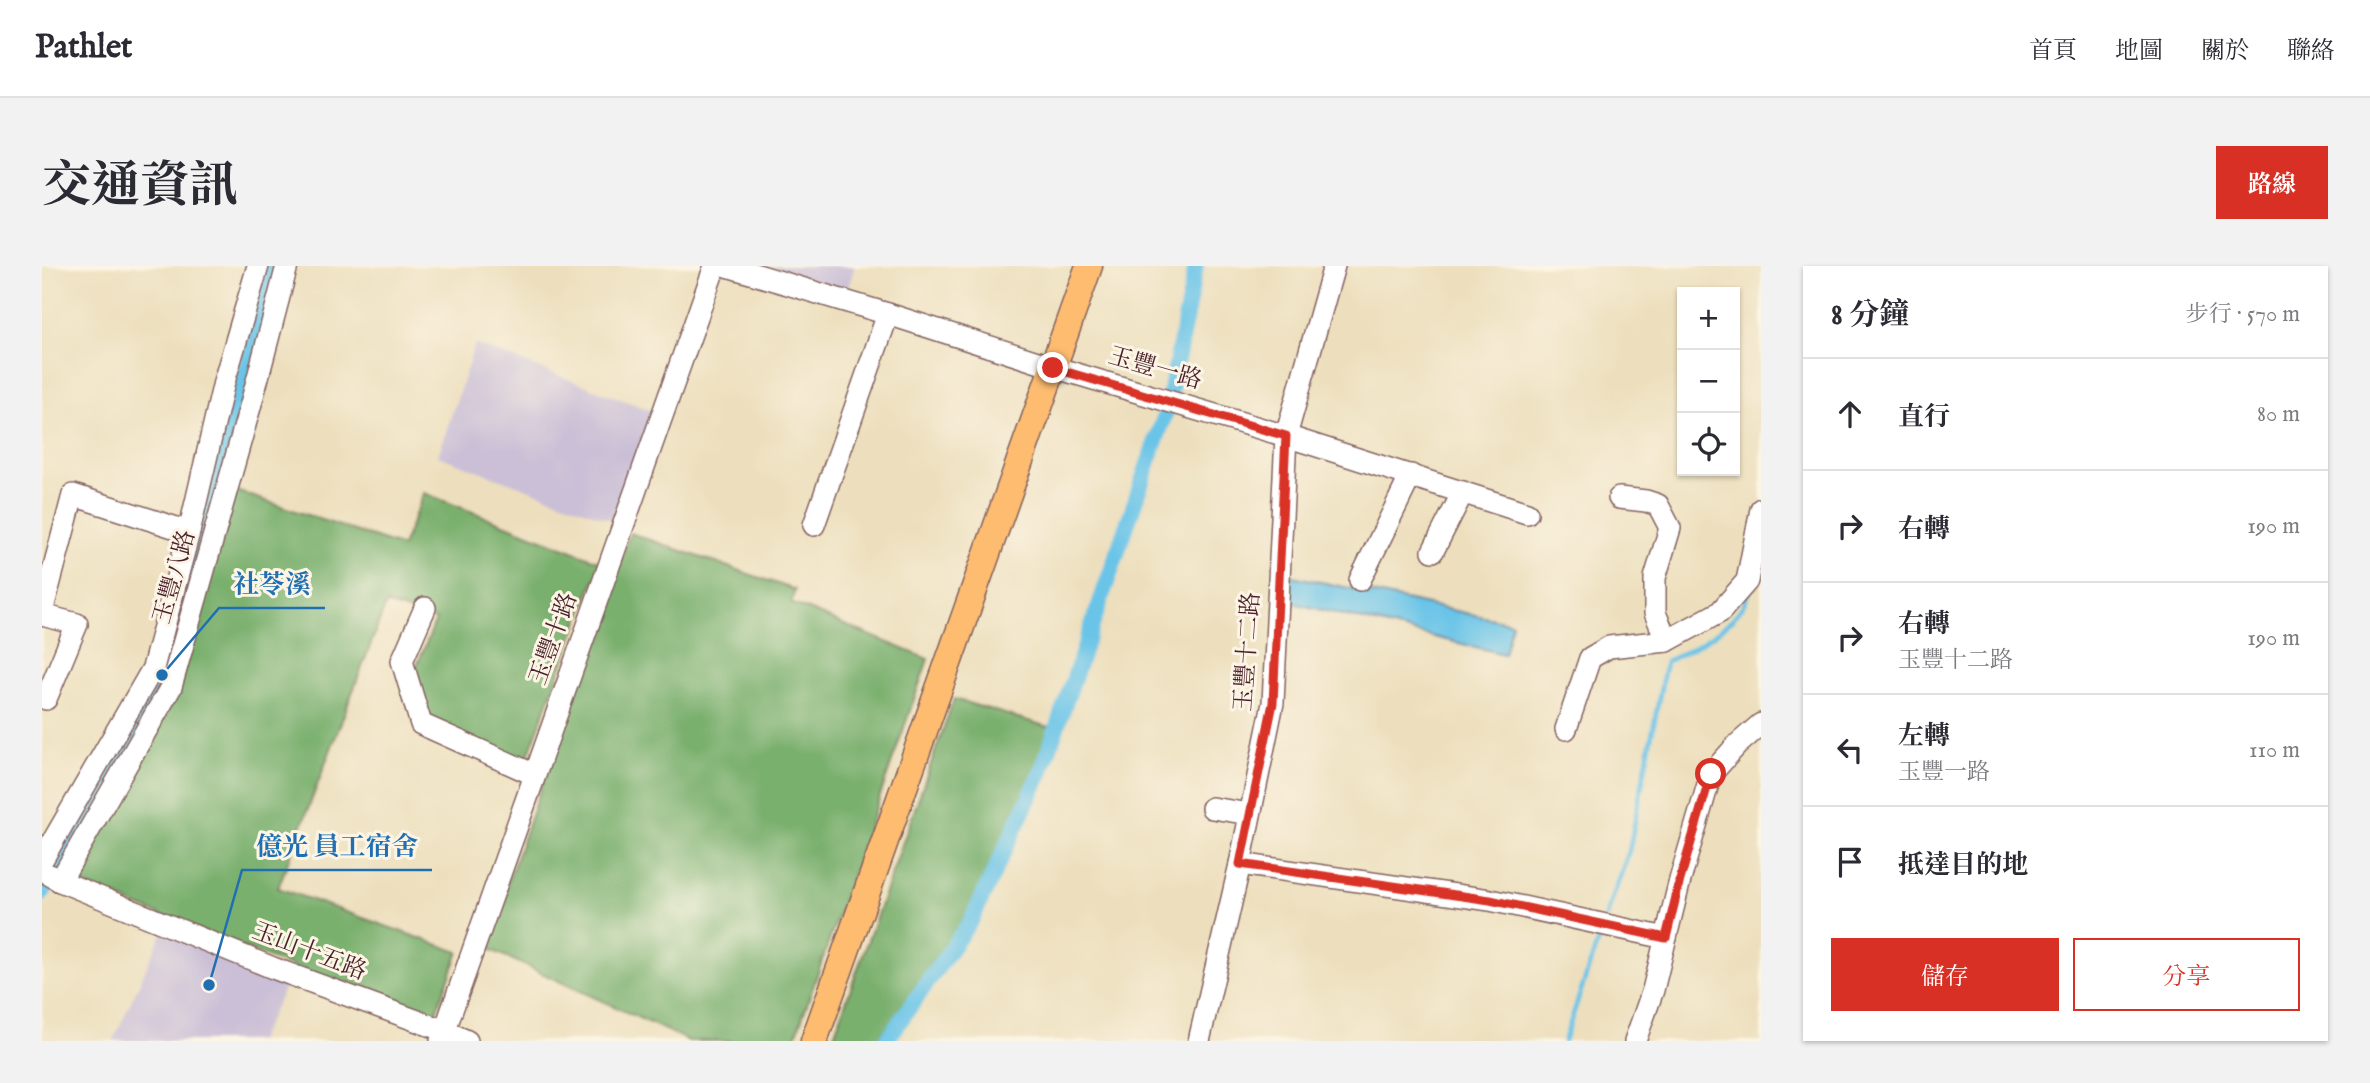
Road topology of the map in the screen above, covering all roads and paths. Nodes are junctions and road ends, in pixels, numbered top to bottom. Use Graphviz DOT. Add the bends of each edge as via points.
graph roads {
  1 [pos="258,266"];
  2 [pos="287,266"];
  3 [pos="715,266"];
  4 [pos="727,266"];
  5 [pos="1089,266"];
  6 [pos="1334,266"];
  7 [pos="888,314"];
  8 [pos="1053,368"];
  9 [pos="1286,436"];
  10 [pos="1411,475"];
  11 [pos="1463,492"];
  12 [pos="1619,498"];
  13 [pos="1761,509"];
  14 [pos="1527,513"];
  15 [pos="814,525"];
  16 [pos="189,531"];
  17 [pos="1433,551"];
  18 [pos="1360,580"];
  19 [pos="1754,588"];
  20 [pos="425,608"];
  21 [pos="42,614"];
  22 [pos="1667,641"];
  23 [pos="46,699"];
  24 [pos="1761,724"];
  25 [pos="1566,729"];
  26 [pos="533,774"];
  27 [pos="1212,808"];
  28 [pos="1250,814"];
  29 [pos="42,860"];
  30 [pos="1240,864"];
  31 [pos="50,875"];
  32 [pos="1666,938"];
  33 [pos="443,1036"];
  34 [pos="467,1041"];
  35 [pos="814,1041"];
  36 [pos="1199,1041"];
  37 [pos="1635,1041"];
  1 -- 16 [label="street" via="224,382"];
  2 -- 31 [label="street, 玉豐八路" via="171,687"];
  3 -- 26 [label="street, 玉豐十路"];
  4 -- 7 [label="street, 玉豐一路"];
  5 -- 8 [label="main road"];
  6 -- 9 [label="street, 玉豐十二路"];
  7 -- 8 [label="street, 玉豐一路"];
  7 -- 15 [label="street"];
  8 -- 9 [label="street, 玉豐一路"];
  8 -- 35 [label="main road"];
  9 -- 10 [label="street, 玉豐一路"];
  9 -- 28 [label="street, 玉豐十二路" via="1273,703"];
  10 -- 11 [label="street, 玉豐一路"];
  10 -- 18 [label="street"];
  11 -- 14 [label="street, 玉豐一路"];
  11 -- 17 [label="street"];
  12 -- 22 [label="street" via="1658,505 1670,528 1655,578 1655,613"];
  13 -- 19 [label="street"];
  16 -- 21 [label="street" via="73,495"];
  16 -- 29 [label="street" via="153,668"];
  19 -- 22 [label="street"];
  20 -- 26 [label="street" via="402,660 421,724"];
  21 -- 23 [label="street" via="77,624"];
  22 -- 25 [label="street" via="1609,647 1590,658"];
  24 -- 32 [label="street" via="1711,774"];
  26 -- 33 [label="street, 玉豐十路"];
  27 -- 28 [label="street"];
  28 -- 30 [label="street, 玉豐十二路"];
  30 -- 32 [label="street" via="1490,900"];
  30 -- 36 [label="street, 玉豐十二路"];
  31 -- 33 [label="street, 玉山十五路"];
  32 -- 37 [label="street"];
  33 -- 34 [label="street, 玉山十五路"];
}
